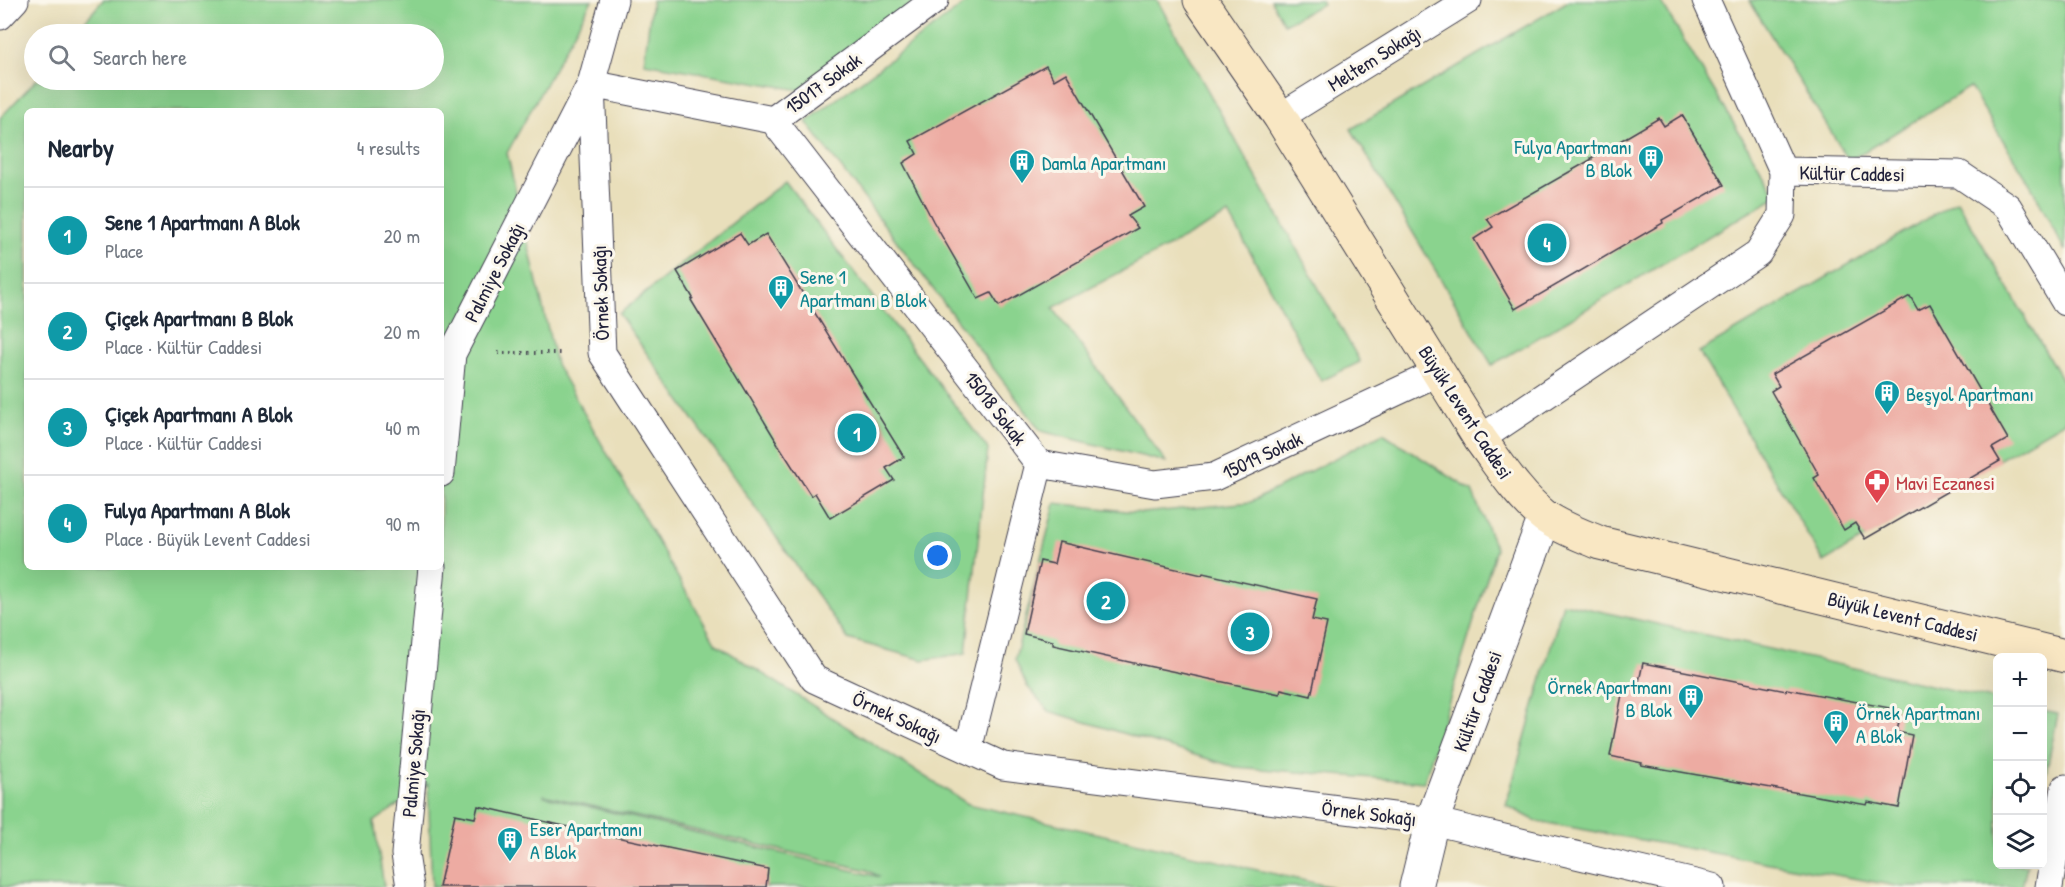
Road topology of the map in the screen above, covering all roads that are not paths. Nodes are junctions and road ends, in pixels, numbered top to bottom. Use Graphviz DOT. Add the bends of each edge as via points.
graph roads {
  1 [pos="15,0"];
  2 [pos="614,0"];
  3 [pos="935,0"];
  4 [pos="1200,0"];
  5 [pos="1468,0"];
  6 [pos="1706,0"];
  7 [pos="0,16"];
  8 [pos="591,84"];
  9 [pos="1280,117"];
  10 [pos="773,120"];
  11 [pos="1783,171"];
  12 [pos="2065,302"];
  13 [pos="1439,372"];
  14 [pos="1480,439"];
  15 [pos="444,441"];
  16 [pos="1039,464"];
  17 [pos="1545,516"];
  18 [pos="432,570"];
  19 [pos="2065,656"];
  20 [pos="968,750"];
  21 [pos="2065,788"];
  22 [pos="1432,821"];
  23 [pos="410,887"];
  24 [pos="1416,887"];
  25 [pos="1712,887"];
  26 [pos="2049,887"];
  1 -- 7 [label="lane"];
  2 -- 8 [label="lane, Örnek Sokağı"];
  3 -- 10 [label="lane, 15017 Sokak"];
  4 -- 9 [label="street, Büyük Levent Caddesi"];
  5 -- 9 [label="lane, Meltem Sokağı"];
  6 -- 11 [label="lane"];
  8 -- 10 [label="lane, 15017 Sokak"];
  8 -- 15 [label="lane, Palmiye Sokağı" via="452,354"];
  8 -- 20 [label="lane, Örnek Sokağı" via="602,353 814,679"];
  9 -- 13 [label="street, Büyük Levent Caddesi"];
  10 -- 16 [label="lane, 15018 Sokak"];
  11 -- 12 [label="lane, Kültür Caddesi" via="1959,174 2008,207"];
  11 -- 14 [label="lane, Kültür Caddesi" via="1782,214 1758,254"];
  13 -- 14 [label="street, Büyük Levent Caddesi"];
  13 -- 16 [label="lane, 15019 Sokak" via="1214,477 1155,484"];
  14 -- 17 [label="street, Büyük Levent Caddesi" via="1517,488"];
  16 -- 20 [label="lane, 15018 Sokak"];
  17 -- 19 [label="street, Büyük Levent Caddesi" via="1600,543"];
  17 -- 22 [label="street, Kültür Caddesi"];
  18 -- 23 [label="lane, Palmiye Sokağı" via="405,854"];
  20 -- 22 [label="lane, Örnek Sokağı" via="1003,766"];
  21 -- 26 [label="lane"];
  22 -- 24 [label="street, Kültür Caddesi"];
  22 -- 25 [label="lane, Örnek Sokağı"];
}
